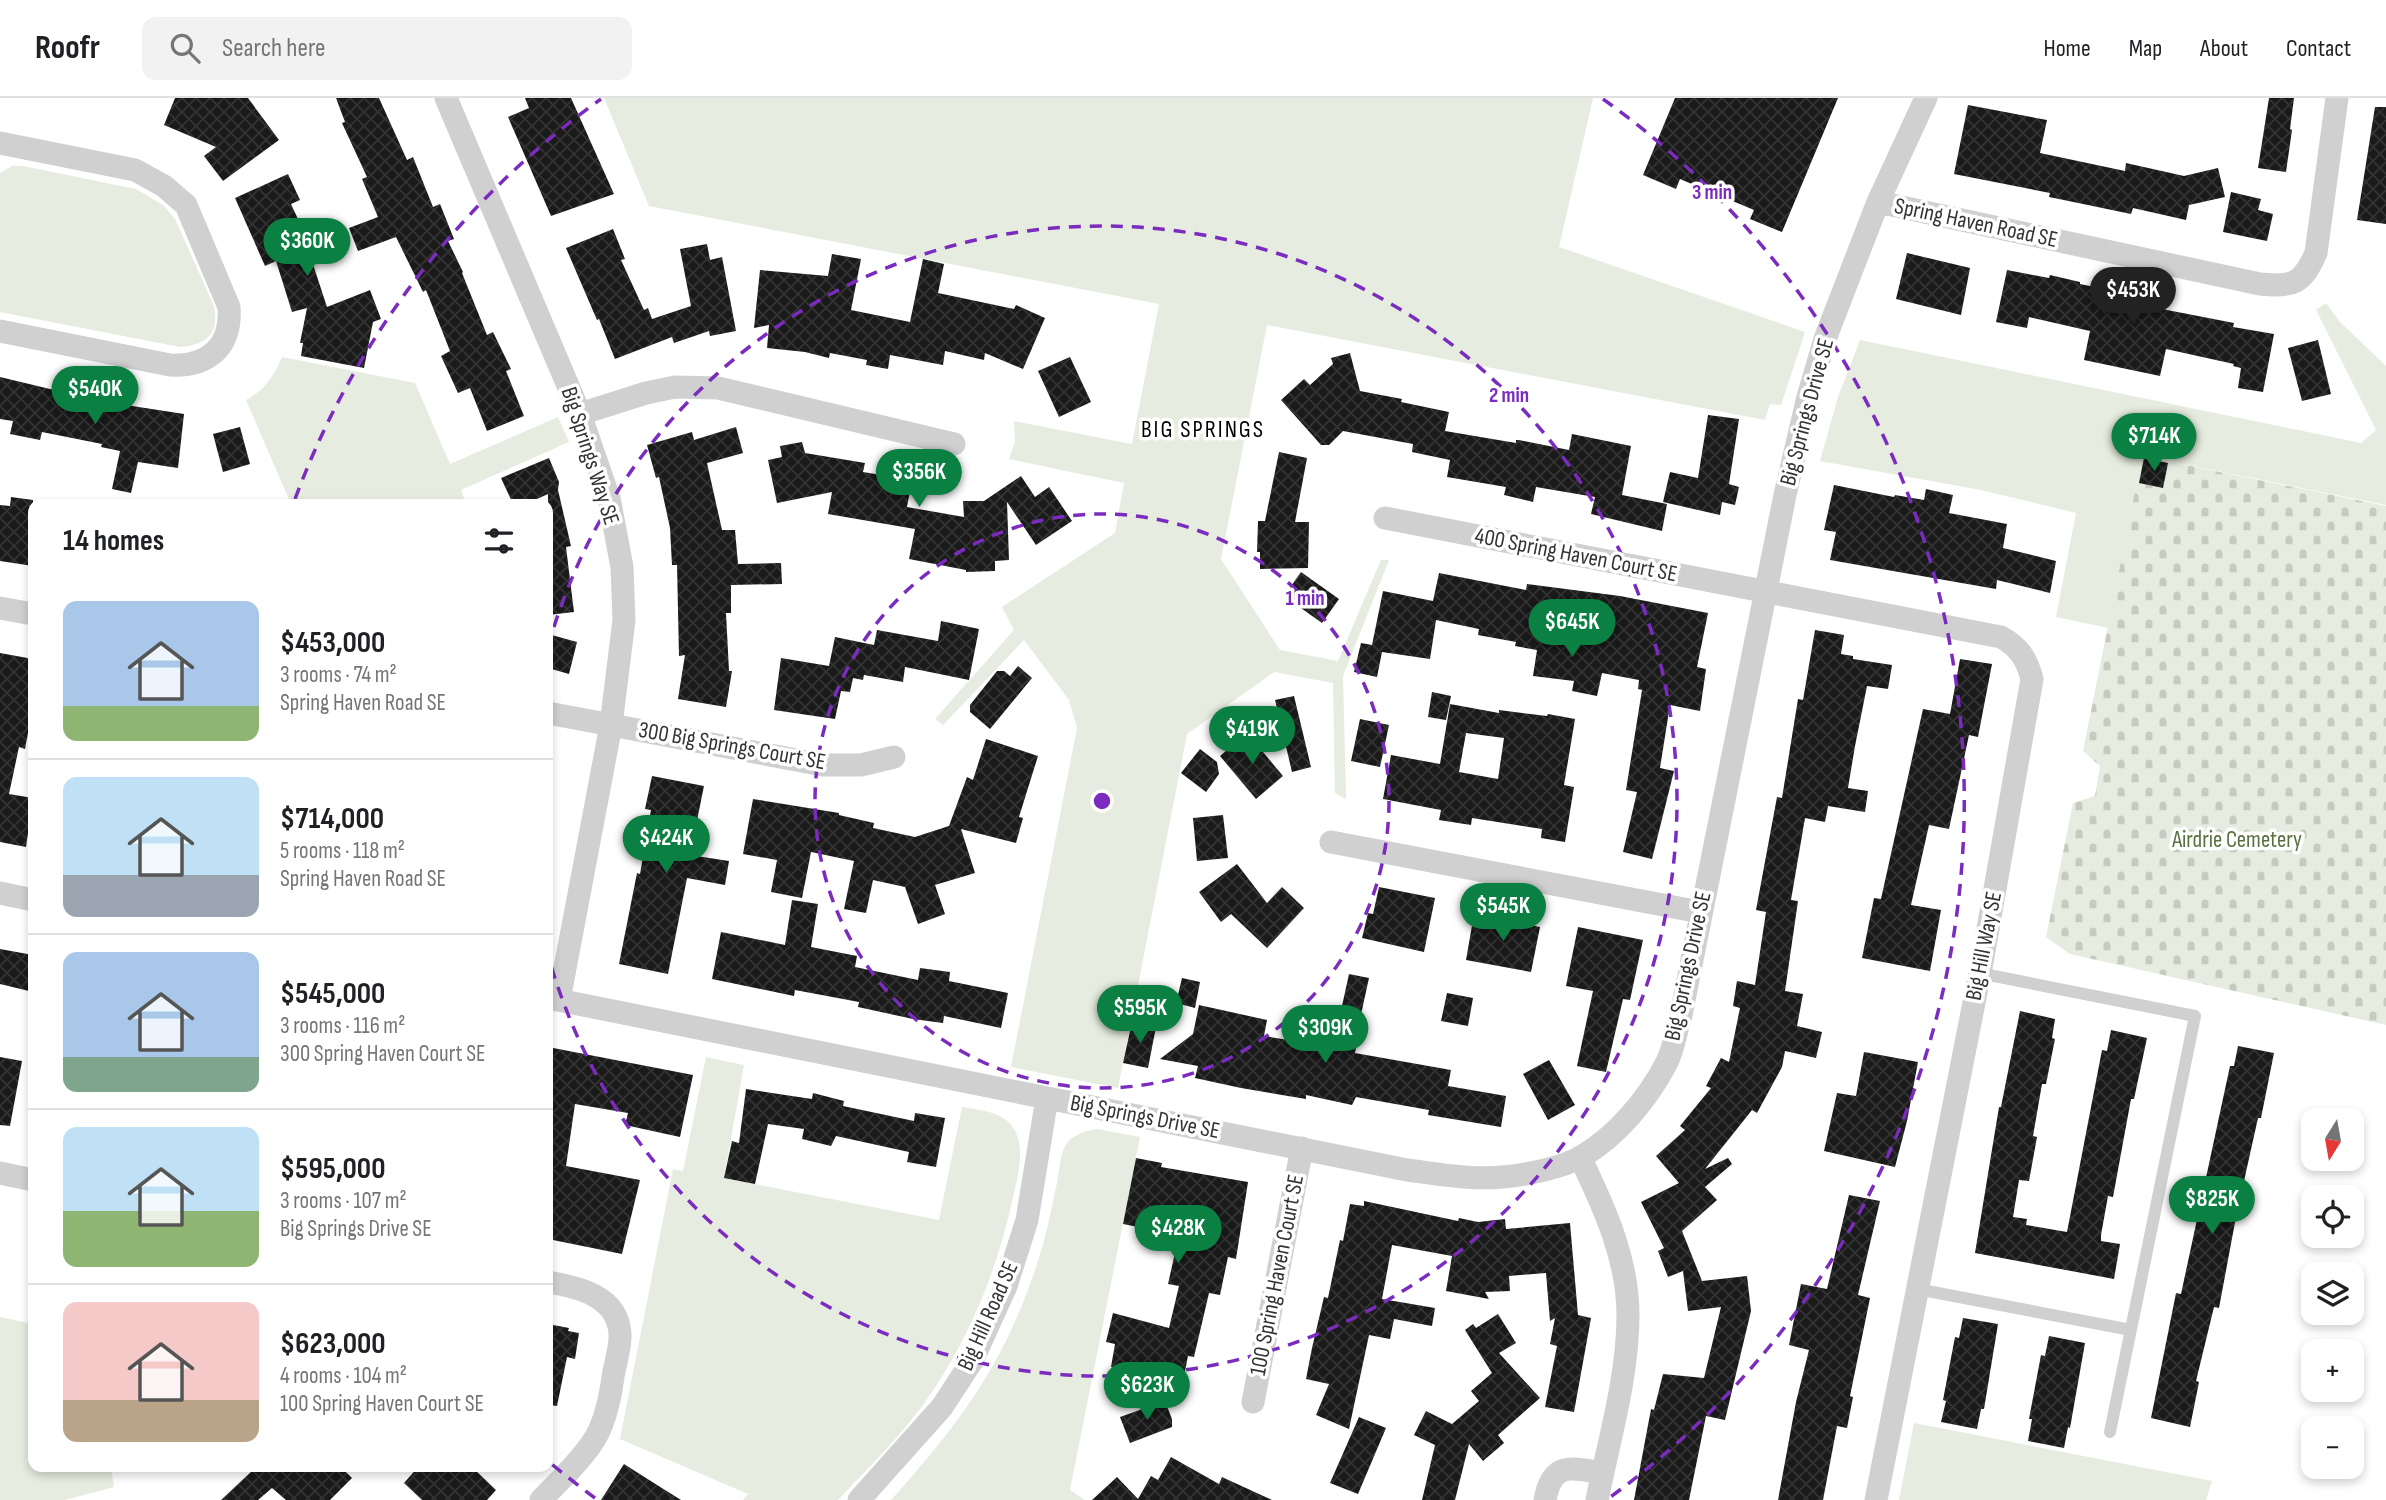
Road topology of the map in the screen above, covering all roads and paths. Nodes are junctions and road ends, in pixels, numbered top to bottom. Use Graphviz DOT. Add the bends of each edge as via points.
graph roads {
  1 [pos="446,98"];
  2 [pos="1926,98"];
  3 [pos="2337,98"];
  4 [pos="0,143"];
  5 [pos="1878,202"];
  6 [pos="0,331"];
  7 [pos="580,414"];
  8 [pos="954,444"];
  9 [pos="1385,518"];
  10 [pos="1767,592"];
  11 [pos="0,608"];
  12 [pos="28,613"];
  13 [pos="553,714"];
  14 [pos="611,725"];
  15 [pos="894,757"];
  16 [pos="1331,842"];
  17 [pos="0,893"];
  18 [pos="28,899"];
  19 [pos="1700,912"];
  20 [pos="1979,973"];
  21 [pos="553,999"];
  22 [pos="1047,1098"];
  23 [pos="1302,1148"];
  24 [pos="1580,1157"];
  25 [pos="0,1173"];
  26 [pos="28,1179"];
  27 [pos="553,1283"];
  28 [pos="1917,1289"];
  29 [pos="2131,1330"];
  30 [pos="1253,1402"];
  31 [pos="2110,1433"];
  32 [pos="1602,1473"];
  33 [pos="541,1500"];
  34 [pos="859,1500"];
  35 [pos="1545,1500"];
  36 [pos="1597,1500"];
  37 [pos="1876,1500"];
  1 -- 7 [label="street, Big Springs Way SE"];
  2 -- 5 [label="street, Big Springs Drive SE"];
  3 -- 5 [label="street, Spring Haven Road SE" via="2316,253 2298,282 2260,284"];
  4 -- 6 [label="street" via="135,170 164,186 186,205 229,307 230,322 215,351 189,366"];
  5 -- 10 [label="street, Big Springs Drive SE" via="1825,339 1808,397"];
  7 -- 8 [label="street" via="675,387 718,388"];
  7 -- 14 [label="street, Big Springs Way SE" via="609,498 622,566 624,620"];
  9 -- 10 [label="street, 400 Spring Haven Court SE"];
  10 -- 19 [label="street, Big Springs Drive SE"];
  10 -- 20 [label="street, Big Hill Way SE" via="2001,637 2022,653 2032,679"];
  11 -- 12 [label="street"];
  13 -- 14 [label="street, 300 Big Springs Court SE"];
  14 -- 15 [label="street, 300 Big Springs Court SE" via="823,765 862,765"];
  14 -- 21 [label="street, Big Springs Way SE"];
  16 -- 19 [label="street"];
  17 -- 18 [label="street"];
  19 -- 24 [label="street, Big Springs Drive SE" via="1668,1060 1648,1095 1619,1128"];
  20 -- 28 [label="street, Big Hill Way SE"];
  20 -- 29 [label="lane" via="2194,1016"];
  21 -- 22 [label="street, Big Springs Drive SE"];
  22 -- 23 [label="street, Big Springs Drive SE"];
  22 -- 34 [label="street, Big Hill Road SE" via="1027,1220 1006,1286 972,1361 942,1406"];
  23 -- 24 [label="street, Big Springs Drive SE" via="1462,1177 1537,1172"];
  23 -- 30 [label="street, 100 Spring Haven Court SE"];
  24 -- 32 [label="street" via="1618,1250 1628,1313 1627,1353"];
  25 -- 26 [label="street"];
  27 -- 33 [label="street" via="591,1292 605,1302 616,1316 620,1335 601,1425 592,1443"];
  28 -- 29 [label="lane"];
  28 -- 37 [label="street, Big Hill Way SE"];
  29 -- 31 [label="lane"];
  32 -- 35 [label="street" via="1576,1468 1558,1472 1548,1485"];
  32 -- 36 [label="street"];
}
